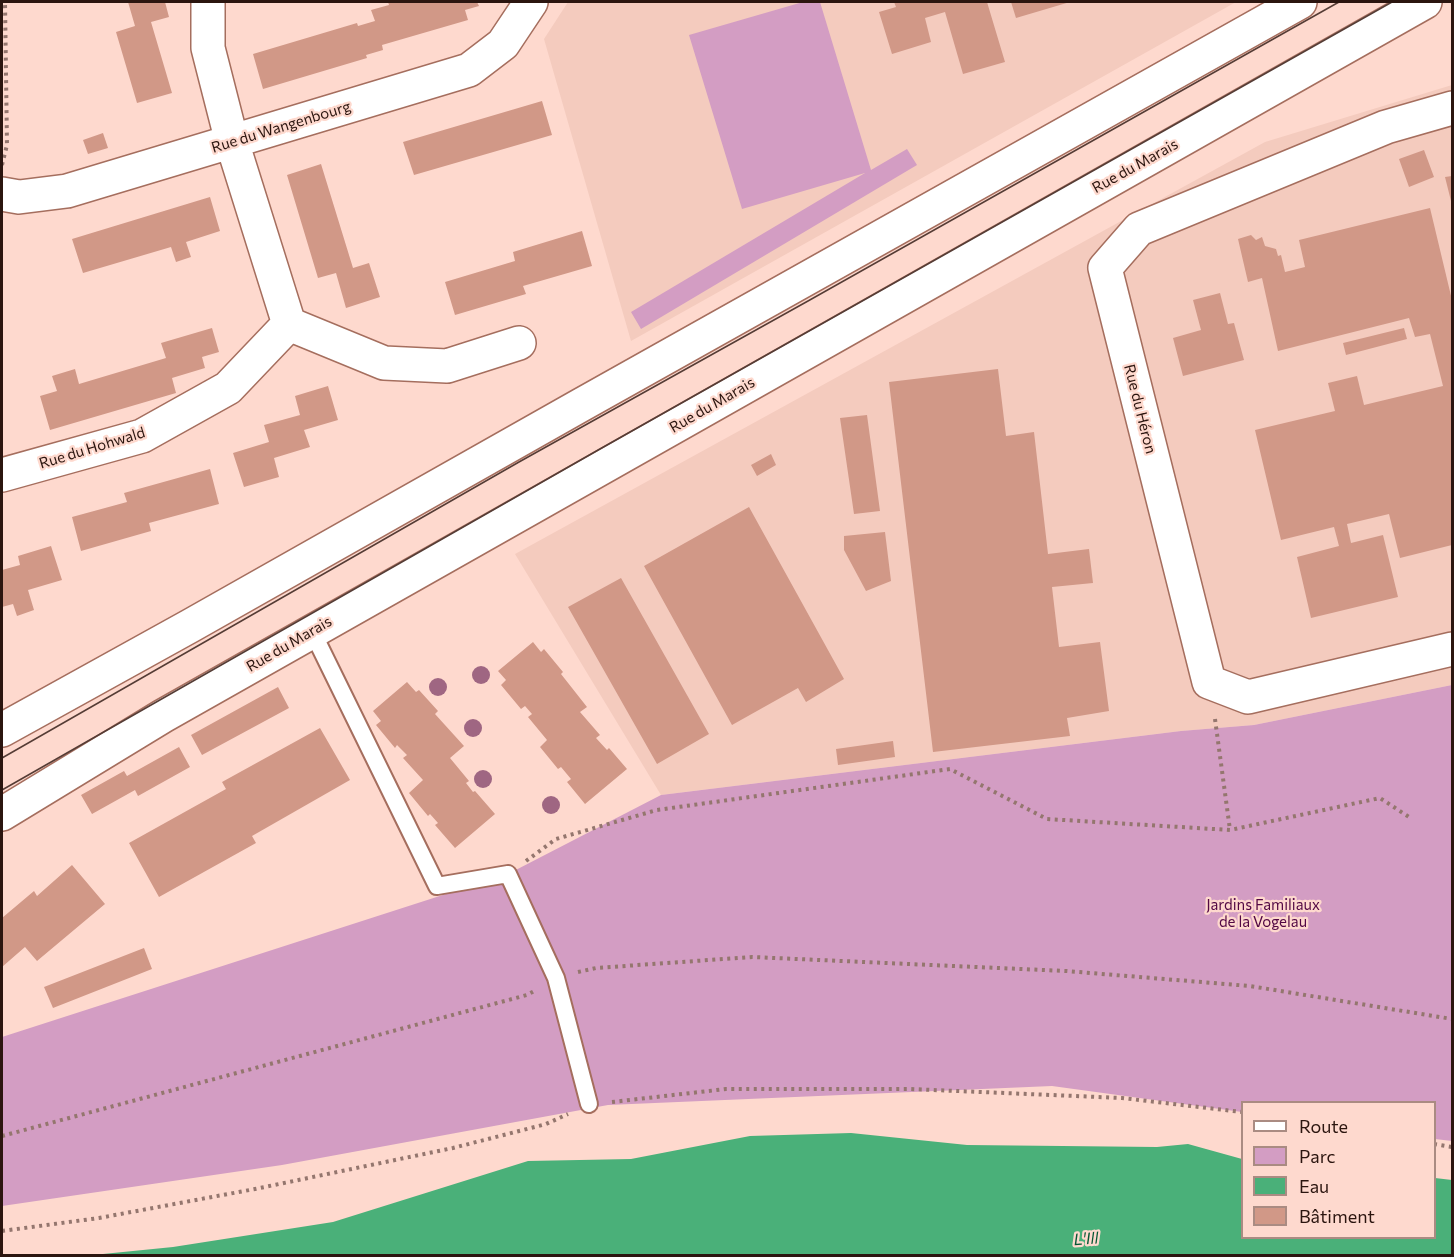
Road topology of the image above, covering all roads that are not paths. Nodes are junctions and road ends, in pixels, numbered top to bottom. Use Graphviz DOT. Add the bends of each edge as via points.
graph roads {
  1 [pos="208,2"];
  2 [pos="531,2"];
  3 [pos="1300,2"];
  4 [pos="1425,2"];
  5 [pos="1452,108"];
  6 [pos="232,142"];
  7 [pos="2,194"];
  8 [pos="289,324"];
  9 [pos="519,343"];
  10 [pos="2,475"];
  11 [pos="312,631"];
  12 [pos="1452,649"];
  13 [pos="2,730"];
  14 [pos="2,814"];
  15 [pos="589,1104"];
  1 -- 6 [label="main road" via="208,48"];
  2 -- 6 [label="main road, Rue du Wangenbourg" via="503,44 469,70"];
  3 -- 13 [label="main road"];
  4 -- 11 [label="main road, Rue du Marais"];
  5 -- 12 [label="main road, Rue du Héron" via="1386,127 1139,229 1105,268 1209,682 1248,697"];
  6 -- 7 [label="main road, Rue du Wangenbourg" via="67,191 19,197"];
  6 -- 8 [label="main road"];
  8 -- 9 [label="main road" via="384,363 447,366"];
  8 -- 10 [label="main road, Rue du Hohwald" via="228,388 142,435"];
  11 -- 14 [label="main road, Rue du Marais"];
  11 -- 15 [label="lane" via="437,886 508,874 556,978"];
}
